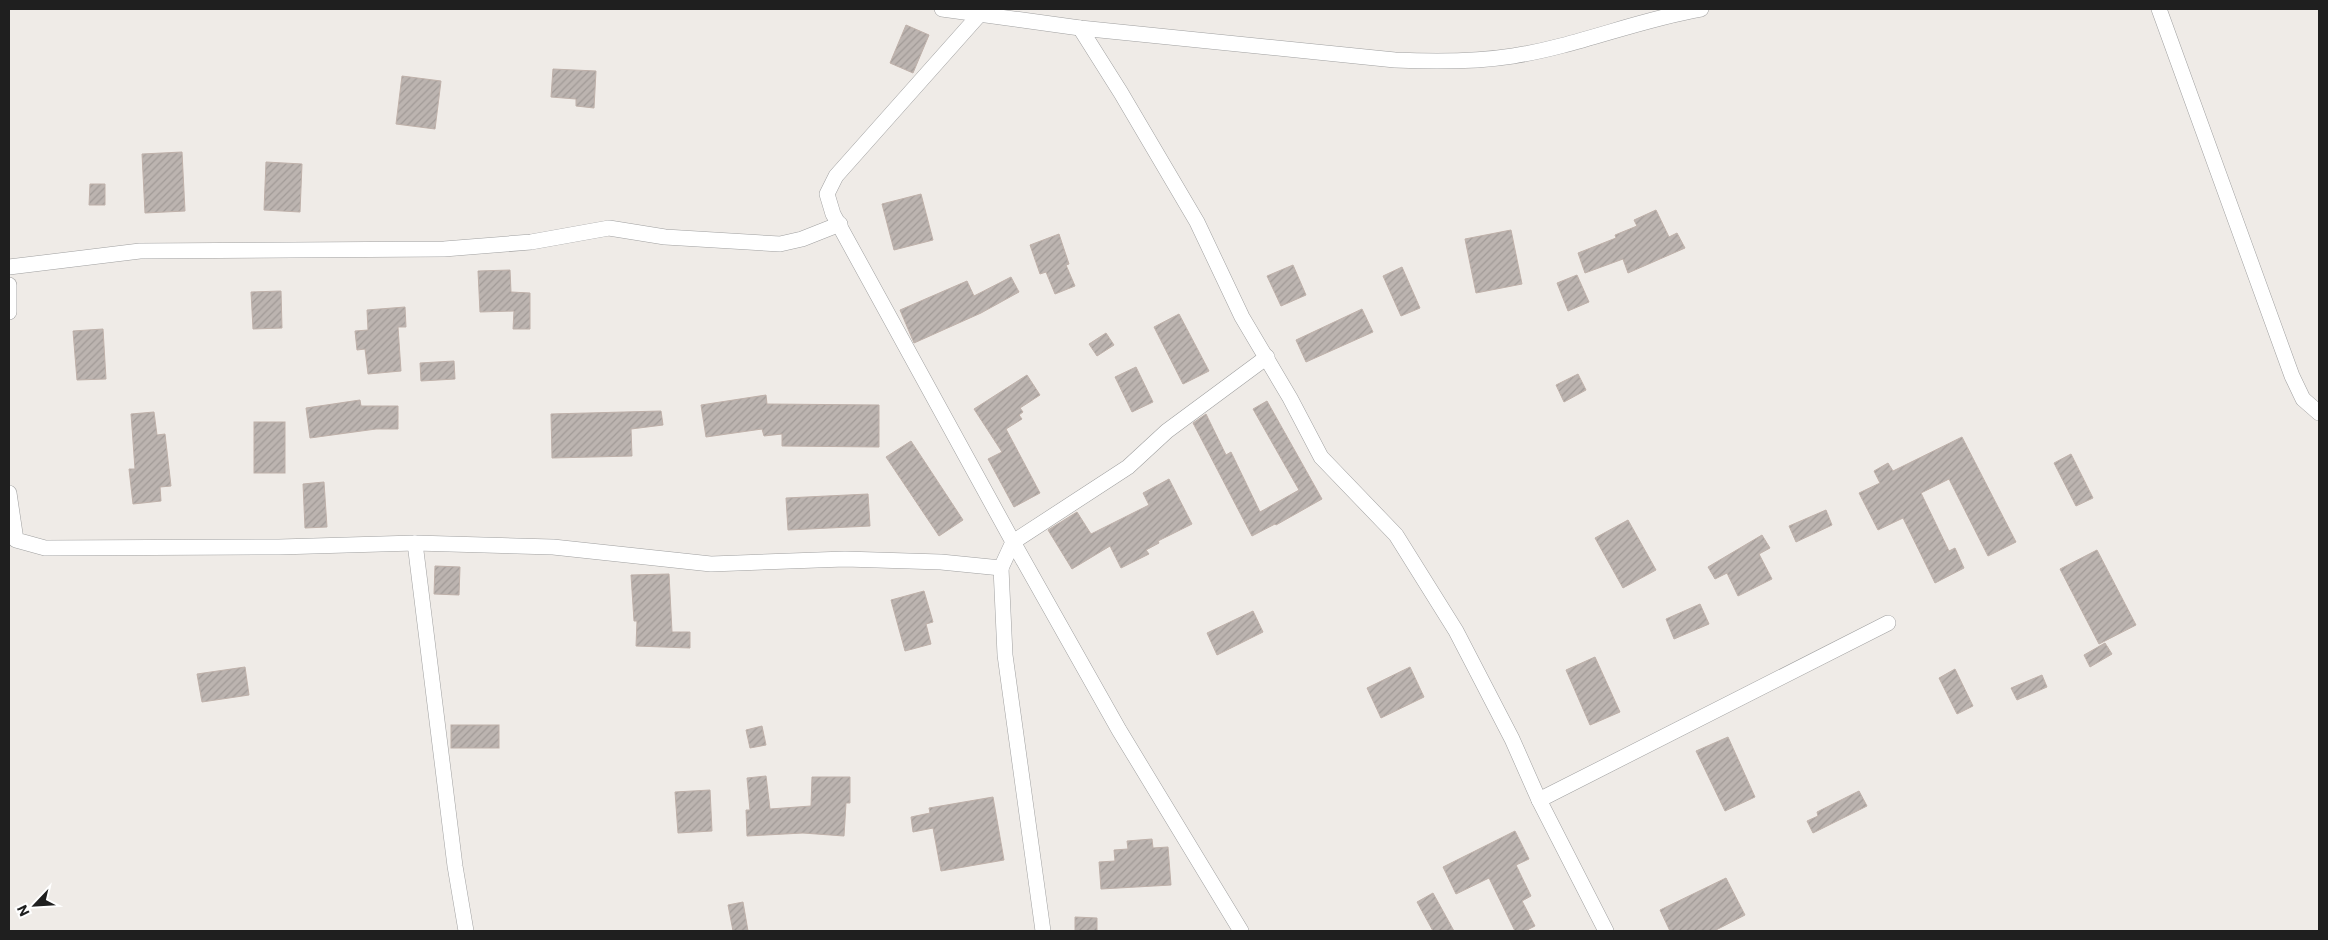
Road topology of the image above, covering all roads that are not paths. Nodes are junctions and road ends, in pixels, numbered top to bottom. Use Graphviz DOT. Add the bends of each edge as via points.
graph roads {
  1 [pos="942,9"];
  2 [pos="1701,9"];
  3 [pos="2159,9"];
  4 [pos="980,14"];
  5 [pos="1080,28"];
  6 [pos="840,224"];
  7 [pos="9,267"];
  8 [pos="9,285"];
  9 [pos="9,312"];
  10 [pos="1267,357"];
  11 [pos="2319,413"];
  12 [pos="9,493"];
  13 [pos="1013,542"];
  14 [pos="415,543"];
  15 [pos="1001,568"];
  16 [pos="1888,623"];
  17 [pos="1540,800"];
  18 [pos="466,931"];
  19 [pos="1043,931"];
  20 [pos="1241,931"];
  21 [pos="1606,931"];
  1 -- 4 [label="street"];
  2 -- 5 [label="street" via="1514,56 1448,62 1395,60"];
  3 -- 11 [label="street" via="2292,376 2302,399"];
  4 -- 5 [label="street"];
  4 -- 6 [label="street" via="836,176 827,194"];
  5 -- 10 [label="street" via="1197,222 1242,317"];
  6 -- 7 [label="street" via="780,244 665,237 609,228 531,242 444,249 140,252"];
  6 -- 13 [label="street"];
  8 -- 9 [label="street"];
  10 -- 13 [label="street" via="1162,435 1128,467"];
  10 -- 17 [label="street" via="1321,457 1396,535 1430,587 1484,682"];
  12 -- 14 [label="street" via="16,540 45,548"];
  13 -- 15 [label="street"];
  13 -- 20 [label="street" via="1119,730"];
  14 -- 15 [label="street" via="553,548 711,564 845,559 941,562"];
  14 -- 18 [label="street"];
  15 -- 19 [label="street" via="1005,655"];
  16 -- 17 [label="street"];
  17 -- 21 [label="street"];
}
